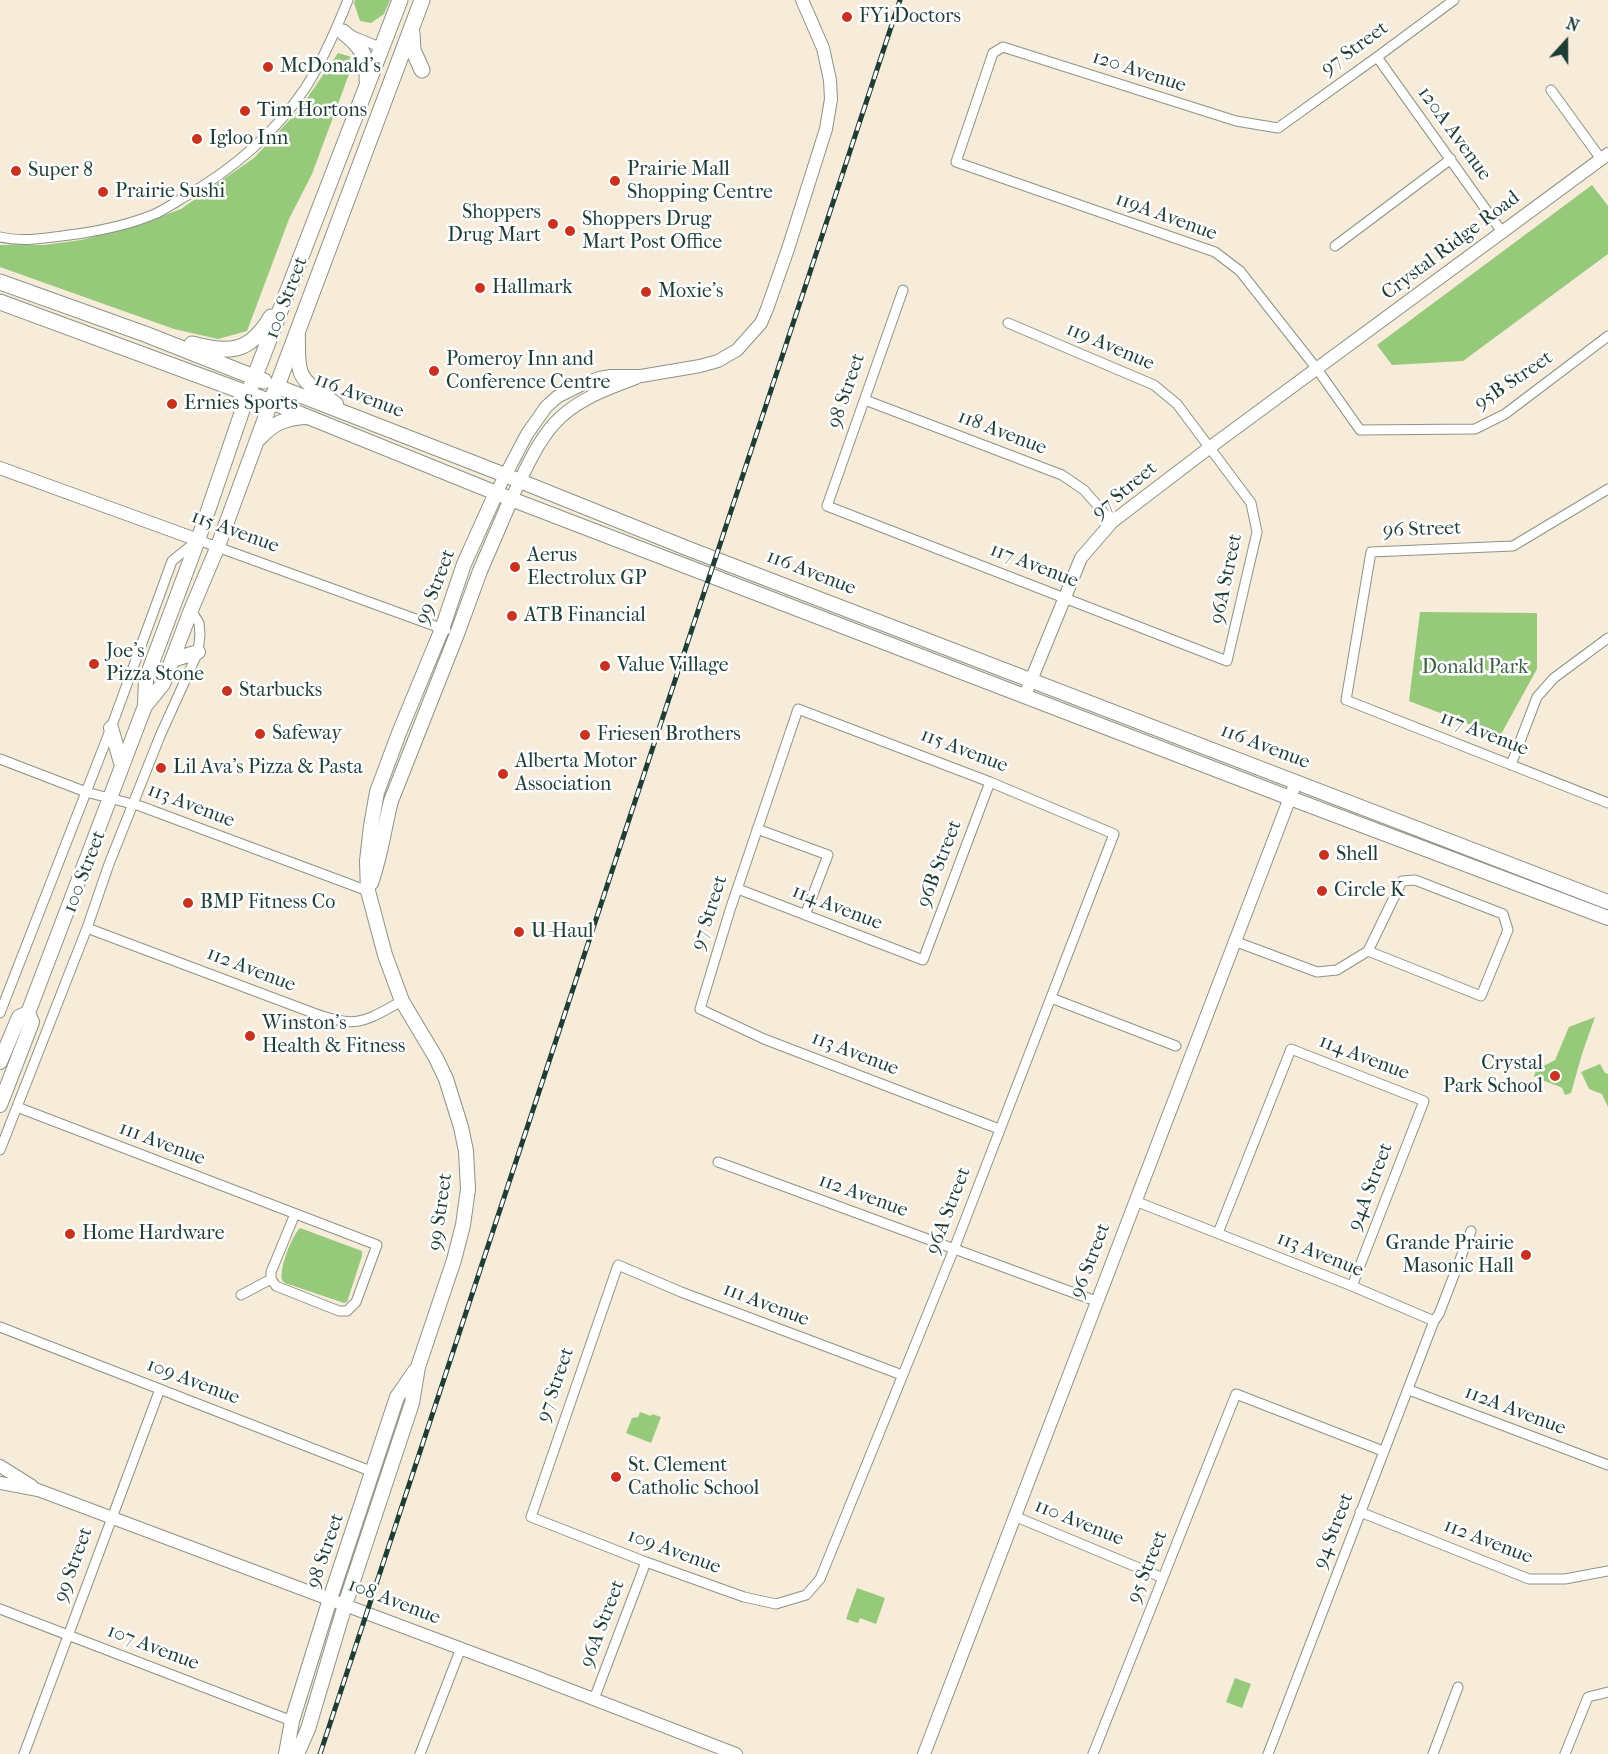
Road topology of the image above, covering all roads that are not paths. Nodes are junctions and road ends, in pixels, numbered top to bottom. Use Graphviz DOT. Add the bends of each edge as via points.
graph roads {
  1 [pos="348,0"];
  2 [pos="400,0"];
  3 [pos="405,0"];
  4 [pos="422,0"];
  5 [pos="802,0"];
  6 [pos="1454,0"];
  7 [pos="412,27"];
  8 [pos="340,31"];
  9 [pos="382,48"];
  10 [pos="1377,57"];
  11 [pos="398,64"];
  12 [pos="422,70"];
  13 [pos="367,83"];
  14 [pos="1551,90"];
  15 [pos="1278,128"];
  16 [pos="371,137"];
  17 [pos="1604,157"];
  18 [pos="1451,159"];
  19 [pos="956,162"];
  20 [pos="1502,231"];
  21 [pos="0,237"];
  22 [pos="1335,246"];
  23 [pos="0,282"];
  24 [pos="903,290"];
  25 [pos="288,292"];
  26 [pos="0,302"];
  27 [pos="1008,323"];
  28 [pos="298,329"];
  29 [pos="145,334"];
  30 [pos="1608,336"];
  31 [pos="1317,369"];
  32 [pos="641,376"];
  33 [pos="255,377"];
  34 [pos="276,386"];
  35 [pos="248,394"];
  36 [pos="864,400"];
  37 [pos="271,402"];
  38 [pos="352,416"];
  39 [pos="307,417"];
  40 [pos="1360,430"];
  41 [pos="1209,448"];
  42 [pos="252,450"];
  43 [pos="0,468"];
  44 [pos="505,474"];
  45 [pos="520,481"];
  46 [pos="1605,492"];
  47 [pos="495,493"];
  48 [pos="511,499"];
  49 [pos="1608,502"];
  50 [pos="827,506"];
  51 [pos="1112,522"];
  52 [pos="198,540"];
  53 [pos="218,546"];
  54 [pos="689,549"];
  55 [pos="684,566"];
  56 [pos="1064,597"];
  57 [pos="190,610"];
  58 [pos="442,629"];
  59 [pos="457,634"];
  60 [pos="1608,638"];
  61 [pos="198,652"];
  62 [pos="172,660"];
  63 [pos="1227,661"];
  64 [pos="1030,680"];
  65 [pos="1025,695"];
  66 [pos="1346,700"];
  67 [pos="145,706"];
  68 [pos="798,709"];
  69 [pos="111,728"];
  70 [pos="0,759"];
  71 [pos="1511,765"];
  72 [pos="122,766"];
  73 [pos="990,782"];
  74 [pos="1296,782"];
  75 [pos="86,792"];
  76 [pos="110,797"];
  77 [pos="1290,798"];
  78 [pos="134,803"];
  79 [pos="1608,803"];
  80 [pos="758,829"];
  81 [pos="1114,834"];
  82 [pos="738,889"];
  83 [pos="368,891"];
  84 [pos="1608,902"];
  85 [pos="805,915"];
  86 [pos="1608,918"];
  87 [pos="87,928"];
  88 [pos="1234,941"];
  89 [pos="1368,951"];
  90 [pos="923,960"];
  91 [pos="1051,998"];
  92 [pos="402,1001"];
  93 [pos="700,1009"];
  94 [pos="0,1013"];
  95 [pos="28,1013"];
  96 [pos="1176,1046"];
  97 [pos="0,1062"];
  98 [pos="1424,1101"];
  99 [pos="0,1106"];
  100 [pos="17,1107"];
  101 [pos="999,1129"];
  102 [pos="0,1150"];
  103 [pos="718,1162"];
  104 [pos="1135,1201"];
  105 [pos="295,1214"];
  106 [pos="1471,1231"];
  107 [pos="1218,1233"];
  108 [pos="954,1250"];
  109 [pos="618,1265"];
  110 [pos="271,1279"];
  111 [pos="1352,1286"];
  112 [pos="241,1295"];
  113 [pos="1096,1301"];
  114 [pos="1434,1321"];
  115 [pos="0,1327"];
  116 [pos="418,1366"];
  117 [pos="902,1375"];
  118 [pos="160,1389"];
  119 [pos="1409,1390"];
  120 [pos="1383,1451"];
  121 [pos="1608,1465"];
  122 [pos="0,1466"];
  123 [pos="373,1472"];
  124 [pos="388,1477"];
  125 [pos="0,1483"];
  126 [pos="38,1490"];
  127 [pos="1360,1512"];
  128 [pos="1014,1516"];
  129 [pos="531,1517"];
  130 [pos="112,1518"];
  131 [pos="646,1562"];
  132 [pos="1608,1571"];
  133 [pos="1163,1578"];
  134 [pos="806,1595"];
  135 [pos="330,1599"];
  136 [pos="345,1605"];
  137 [pos="0,1610"];
  138 [pos="69,1634"];
  139 [pos="461,1648"];
  140 [pos="1458,1687"];
  141 [pos="1608,1692"];
  142 [pos="594,1699"];
  143 [pos="292,1721"];
  144 [pos="24,1754"];
  145 [pos="286,1754"];
  146 [pos="297,1754"];
  147 [pos="420,1754"];
  148 [pos="736,1754"];
  149 [pos="924,1754"];
  150 [pos="1093,1754"];
  151 [pos="1268,1754"];
  152 [pos="1433,1754"];
  153 [pos="1565,1754"];
  1 -- 8 [label="street"];
  2 -- 9 [label="main road, 100 Street"];
  3 -- 11 [label="main road" via="393,47"];
  4 -- 7 [label="main road, 100 Street"];
  5 -- 32 [label="street, 99 Street" via="823,48 831,99 826,129 767,309 750,337 728,357"];
  6 -- 10 [label="street, 97 Street"];
  7 -- 11 [label="main road, 100 Street"];
  7 -- 12 [label="main road" via="412,45"];
  8 -- 9 [label="street"];
  8 -- 13 [label="main road" via="361,50"];
  8 -- 21 [label="street" via="306,87 274,127 206,185 157,213 104,230 26,240"];
  9 -- 13 [label="main road, 100 Street"];
  9 -- 16 [label="main road" via="384,62"];
  10 -- 15 [label="street, 97 Street"];
  10 -- 18 [label="street, 120A Avenue"];
  11 -- 16 [label="main road, 100 Street"];
  13 -- 25 [label="main road, 100 Street"];
  14 -- 17 [label="street"];
  15 -- 19 [label="street, 120 Avenue" via="1236,121 1003,47 993,53"];
  16 -- 28 [label="main road, 100 Street"];
  17 -- 20 [label="street, Crystal Ridge Road"];
  18 -- 20 [label="street, 120A Avenue"];
  18 -- 22 [label="street"];
  19 -- 31 [label="street, 119A Avenue" via="1215,252 1240,271"];
  20 -- 31 [label="street, Crystal Ridge Road"];
  23 -- 29 [label="main road, 116 Avenue"];
  24 -- 36 [label="street, 98 Street"];
  25 -- 29 [label="main road" via="261,332 239,347 220,350"];
  25 -- 33 [label="main road, 100 Street"];
  26 -- 35 [label="main road, 116 Avenue"];
  27 -- 41 [label="street, 119 Avenue" via="1154,385 1177,404"];
  28 -- 34 [label="main road, 100 Street"];
  28 -- 38 [label="main road" via="297,361 301,376"];
  29 -- 33 [label="main road, 116 Avenue"];
  30 -- 40 [label="street, 95B Street" via="1505,414 1475,429"];
  31 -- 40 [label="street, 119A Avenue"];
  31 -- 41 [label="street, 97 Street"];
  32 -- 44 [label="street, 99 Street" via="599,378 557,398 537,419"];
  32 -- 45 [label="street, 99 Street" via="604,390 562,416 541,442"];
  33 -- 34 [label="main road, 116 Avenue"];
  33 -- 35 [label="main road, 100 Street"];
  34 -- 37 [label="main road, 100 Street"];
  34 -- 38 [label="main road, 116 Avenue"];
  35 -- 37 [label="main road, 116 Avenue"];
  35 -- 52 [label="main road, 100 Street"];
  36 -- 50 [label="street, 98 Street"];
  36 -- 51 [label="street, 118 Avenue" via="1062,475 1084,490"];
  37 -- 39 [label="main road, 116 Avenue"];
  37 -- 42 [label="main road, 100 Street"];
  38 -- 44 [label="main road, 116 Avenue"];
  39 -- 42 [label="main road" via="292,418 271,427"];
  39 -- 47 [label="main road, 116 Avenue"];
  41 -- 51 [label="street, 97 Street"];
  41 -- 63 [label="street, 96A Street" via="1251,503 1257,532"];
  42 -- 53 [label="main road, 100 Street"];
  43 -- 52 [label="street, 115 Avenue"];
  44 -- 45 [label="main road, 116 Avenue"];
  44 -- 47 [label="street, 99 Street"];
  45 -- 48 [label="street, 99 Street"];
  45 -- 54 [label="main road, 116 Avenue"];
  46 -- 49 [label="street"];
  46 -- 66 [label="street, 96 Street" via="1513,546 1371,552"];
  47 -- 48 [label="main road, 116 Avenue"];
  47 -- 58 [label="main road, 99 Street" via="464,564"];
  48 -- 55 [label="main road, 116 Avenue"];
  48 -- 59 [label="main road, 99 Street"];
  50 -- 56 [label="street, 117 Avenue"];
  51 -- 56 [label="street, 97 Street" via="1081,558"];
  52 -- 53 [label="street, 115 Avenue"];
  52 -- 67 [label="main road, 100 Street" via="146,679"];
  52 -- 69 [label="street, 100 Street" via="172,561"];
  53 -- 57 [label="main road, 100 Street"];
  53 -- 58 [label="street, 115 Avenue"];
  54 -- 55 [label="main road"];
  54 -- 64 [label="main road, 116 Avenue"];
  55 -- 65 [label="main road, 116 Avenue"];
  56 -- 63 [label="street, 117 Avenue"];
  56 -- 64 [label="street, 97 Street"];
  57 -- 61 [label="street, 100 Street" via="199,623"];
  57 -- 62 [label="main road, 100 Street"];
  58 -- 59 [label="street, 115 Avenue"];
  58 -- 83 [label="main road, 99 Street" via="377,792 368,845"];
  59 -- 83 [label="main road, 99 Street" via="391,801 380,857"];
  60 -- 71 [label="street" via="1554,678 1537,697"];
  61 -- 62 [label="main road"];
  61 -- 78 [label="street, 100 Street"];
  62 -- 67 [label="main road, 100 Street" via="163,684"];
  64 -- 65 [label="street, 97 Street"];
  64 -- 74 [label="main road, 116 Avenue"];
  65 -- 77 [label="main road, 116 Avenue"];
  66 -- 71 [label="street, 117 Avenue"];
  67 -- 72 [label="main road, 100 Street"];
  68 -- 73 [label="street, 115 Avenue"];
  68 -- 80 [label="street, 97 Street"];
  69 -- 72 [label="main road"];
  69 -- 75 [label="street, 100 Street"];
  70 -- 75 [label="street, 113 Avenue"];
  71 -- 79 [label="street, 117 Avenue"];
  72 -- 76 [label="main road, 100 Street"];
  73 -- 81 [label="street, 115 Avenue"];
  73 -- 90 [label="street, 96B Street"];
  74 -- 77 [label="street, 96 Street"];
  74 -- 84 [label="main road, 116 Avenue"];
  75 -- 76 [label="street, 113 Avenue"];
  75 -- 94 [label="street, 100 Street"];
  76 -- 78 [label="street, 113 Avenue"];
  76 -- 95 [label="main road, 100 Street"];
  77 -- 86 [label="main road, 116 Avenue"];
  77 -- 88 [label="street, 96 Street"];
  78 -- 83 [label="street, 113 Avenue"];
  78 -- 87 [label="street, 100 Street"];
  80 -- 82 [label="street, 97 Street"];
  80 -- 85 [label="street" via="828,855"];
  81 -- 91 [label="street, 96A Street"];
  82 -- 85 [label="street, 114 Avenue"];
  82 -- 93 [label="street, 97 Street"];
  83 -- 92 [label="main road, 99 Street"];
  85 -- 90 [label="street, 114 Avenue"];
  87 -- 92 [label="street, 112 Avenue" via="342,1022 370,1018"];
  87 -- 100 [label="street, 100 Street"];
  88 -- 89 [label="street" via="1317,972 1337,970"];
  88 -- 104 [label="street, 96 Street"];
  89 -- 89 [label="street" via="1481,996 1508,930 1503,914 1415,879 1402,880"];
  91 -- 96 [label="street"];
  91 -- 101 [label="street, 96A Street"];
  92 -- 116 [label="main road, 99 Street" via="446,1080 462,1127 467,1163 468,1189 461,1234"];
  93 -- 101 [label="street, 113 Avenue" via="764,1039"];
  95 -- 97 [label="main road, 100 Street" via="20,1017"];
  95 -- 99 [label="main road, 100 Street" via="32,1022"];
  98 -- 107 [label="street, 114 Avenue" via="1292,1049"];
  98 -- 111 [label="street, 94A Street"];
  100 -- 102 [label="street, 100 Street"];
  100 -- 105 [label="street, 111 Avenue"];
  101 -- 108 [label="street, 96A Street"];
  103 -- 108 [label="street, 112 Avenue"];
  104 -- 107 [label="street, 113 Avenue"];
  104 -- 113 [label="street, 96 Street"];
  105 -- 110 [label="street"];
  105 -- 110 [label="street, 111 Avenue" via="377,1245 356,1302 347,1311 339,1311 276,1286"];
  106 -- 114 [label="street"];
  107 -- 111 [label="street, 113 Avenue"];
  108 -- 113 [label="street, 112 Avenue"];
  108 -- 117 [label="street, 96A Street"];
  109 -- 117 [label="street, 111 Avenue"];
  109 -- 129 [label="street, 97 Street"];
  110 -- 112 [label="street"];
  111 -- 114 [label="street, 113 Avenue"];
  113 -- 128 [label="street, 96 Street"];
  114 -- 119 [label="street, 94 Street"];
  115 -- 118 [label="street, 109 Avenue"];
  116 -- 123 [label="main road, 98 Street" via="397,1397"];
  116 -- 124 [label="main road, 99 Street" via="412,1403"];
  117 -- 134 [label="street, 96A Street" via="820,1579"];
  118 -- 123 [label="street, 109 Avenue"];
  118 -- 130 [label="street, 99 Street"];
  119 -- 120 [label="street, 94 Street"];
  119 -- 121 [label="street, 112A Avenue"];
  120 -- 127 [label="street, 94 Street"];
  120 -- 133 [label="street, 95 Street" via="1236,1394"];
  122 -- 126 [label="street, 108 Avenue"];
  123 -- 135 [label="main road, 98 Street"];
  124 -- 136 [label="main road, 98 Street"];
  125 -- 126 [label="street, 108 Avenue"];
  126 -- 130 [label="street, 108 Avenue"];
  127 -- 132 [label="street, 112 Avenue" via="1529,1579 1565,1579"];
  127 -- 151 [label="street, 94 Street"];
  128 -- 133 [label="street, 110 Avenue"];
  128 -- 149 [label="street, 96 Street"];
  129 -- 131 [label="street, 109 Avenue"];
  130 -- 135 [label="street, 108 Avenue"];
  130 -- 138 [label="street, 99 Street"];
  131 -- 134 [label="street, 109 Avenue" via="744,1597 776,1604"];
  131 -- 142 [label="street, 96A Street"];
  133 -- 150 [label="street, 95 Street"];
  135 -- 136 [label="street, 108 Avenue"];
  135 -- 143 [label="main road, 98 Street"];
  136 -- 139 [label="street, 108 Avenue"];
  136 -- 146 [label="main road, 98 Street"];
  137 -- 138 [label="street, 107 Avenue"];
  138 -- 143 [label="street, 107 Avenue"];
  138 -- 144 [label="street, 99 Street"];
  139 -- 142 [label="street, 108 Avenue"];
  139 -- 147 [label="street"];
  140 -- 152 [label="street"];
  141 -- 153 [label="street" via="1588,1696"];
  142 -- 148 [label="street, 108 Avenue"];
  143 -- 145 [label="main road, 98 Street"];
}
